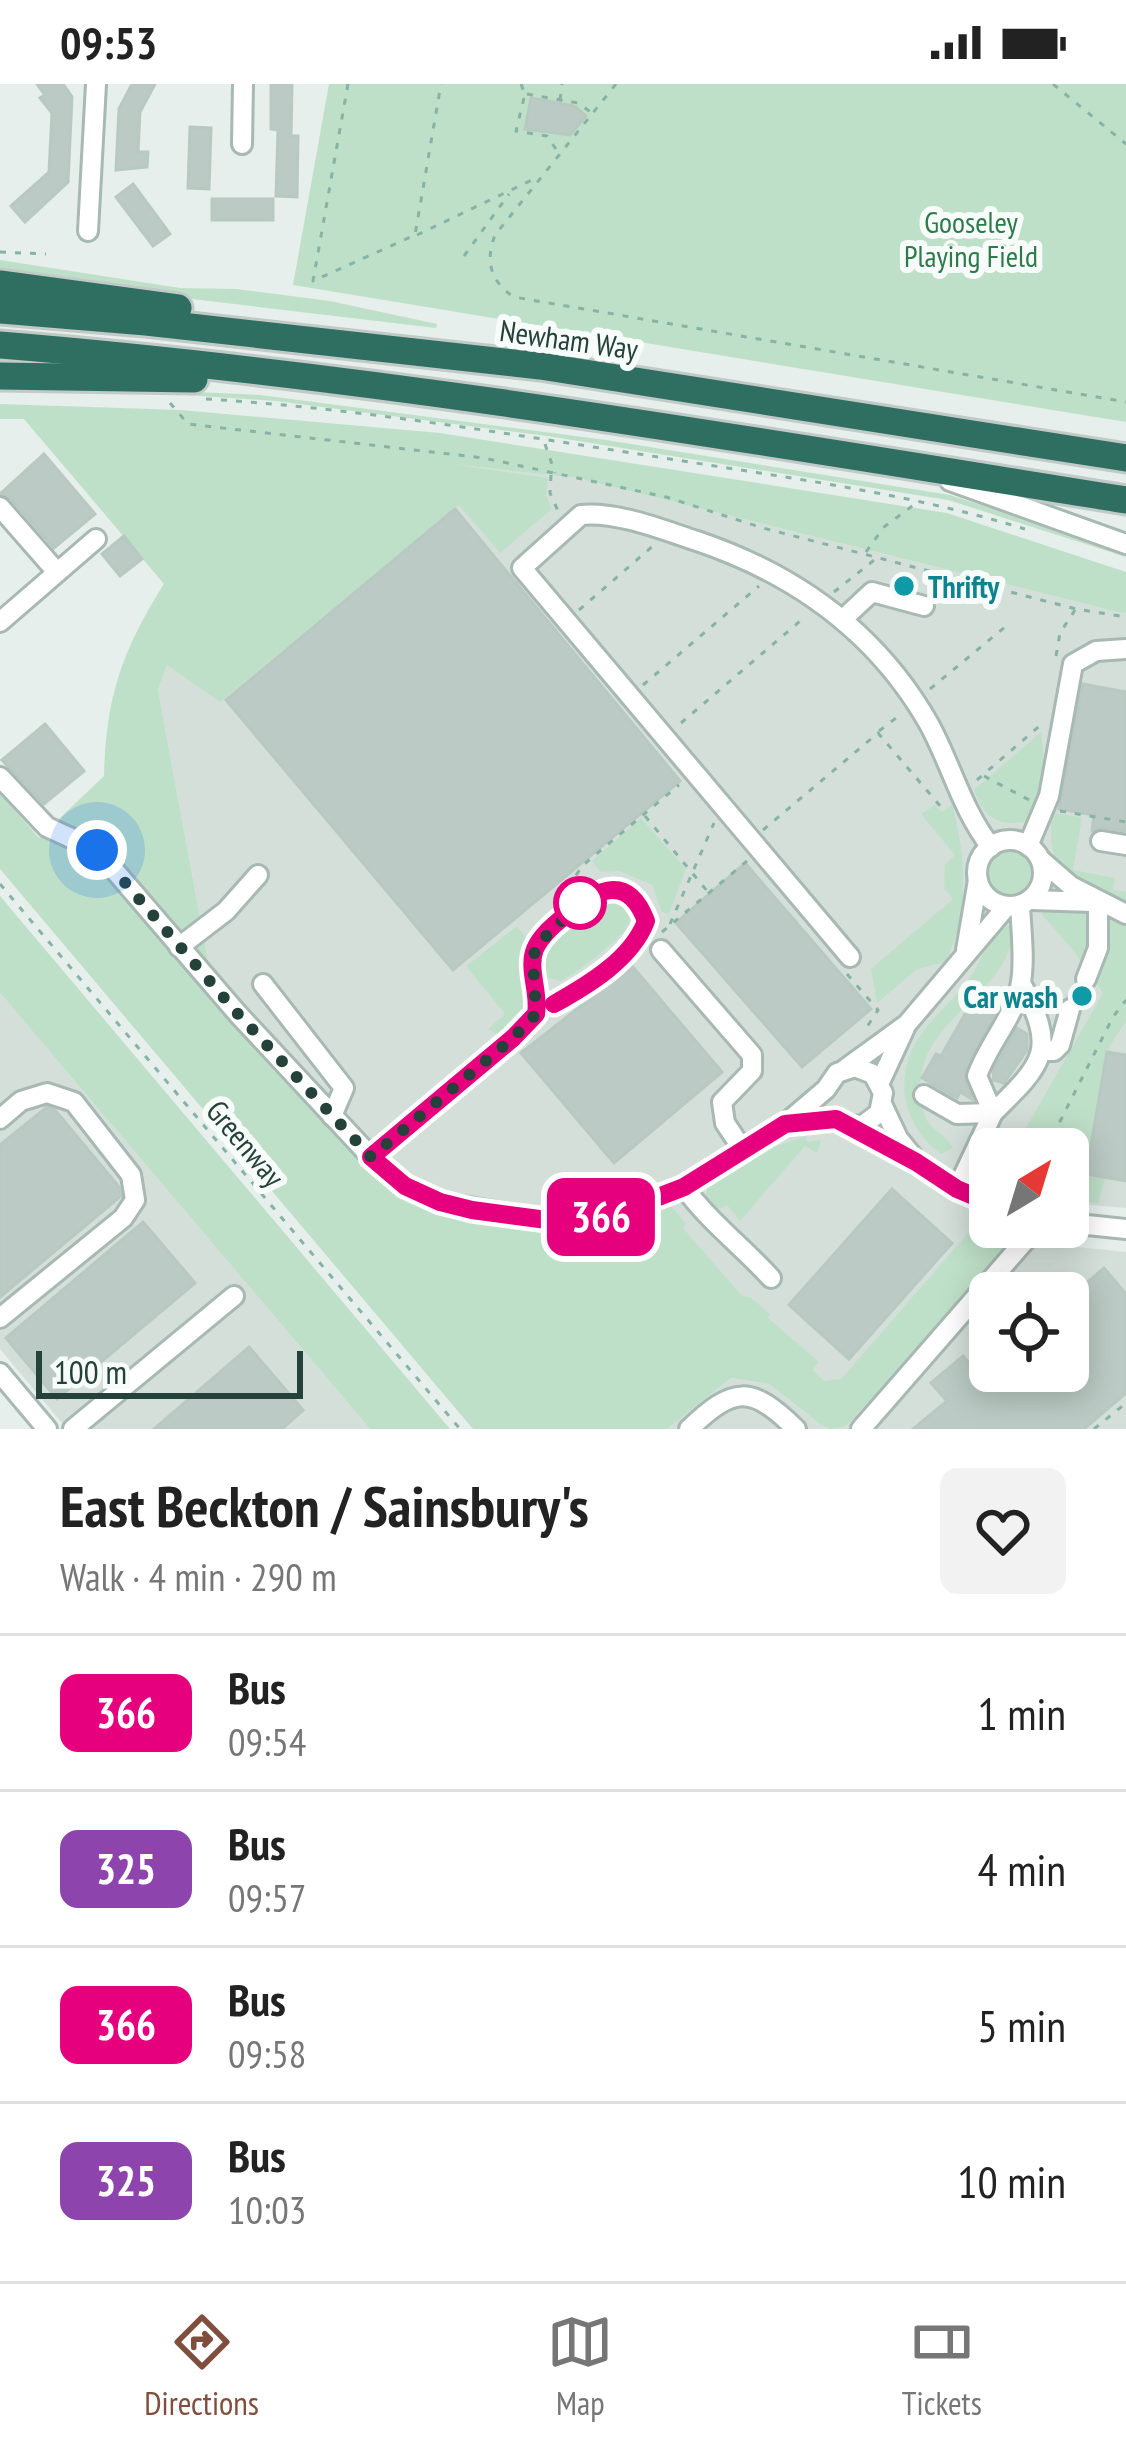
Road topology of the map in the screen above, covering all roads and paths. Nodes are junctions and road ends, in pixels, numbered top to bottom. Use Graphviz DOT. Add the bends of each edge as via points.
graph roads {
  1 [pos="96,84"];
  2 [pos="243,84"];
  3 [pos="348,84"];
  4 [pos="441,84"];
  5 [pos="520,84"];
  6 [pos="562,84"];
  7 [pos="616,84"];
  8 [pos="1053,84"];
  9 [pos="526,94"];
  10 [pos="560,100"];
  11 [pos="592,113"];
  12 [pos="242,144"];
  13 [pos="1126,145"];
  14 [pos="559,153"];
  15 [pos="540,176"];
  16 [pos="509,193"];
  17 [pos="88,231"];
  18 [pos="415,236"];
  19 [pos="0,252"];
  20 [pos="46,254"];
  21 [pos="464,256"];
  22 [pos="314,281"];
  23 [pos="0,284"];
  24 [pos="314,290"];
  25 [pos="0,310"];
  26 [pos="328,342"];
  27 [pos="0,346"];
  28 [pos="0,376"];
  29 [pos="324,377"];
  30 [pos="165,397"];
  31 [pos="184,398"];
  32 [pos="202,399"];
  33 [pos="1126,402"];
  34 [pos="546,440"];
  35 [pos="1126,458"];
  36 [pos="910,465"];
  37 [pos="920,500"];
  38 [pos="1126,500"];
  39 [pos="0,507"];
  40 [pos="966,510"];
  41 [pos="570,525"];
  42 [pos="656,538"];
  43 [pos="96,539"];
  44 [pos="1126,544"];
  45 [pos="864,554"];
  46 [pos="878,557"];
  47 [pos="56,571"];
  48 [pos="774,573"];
  49 [pos="828,597"];
  50 [pos="924,606"];
  51 [pos="1076,609"];
  52 [pos="813,610"];
  53 [pos="1126,617"];
  54 [pos="842,619"];
  55 [pos="567,620"];
  56 [pos="0,622"];
  57 [pos="1004,627"];
  58 [pos="1126,650"];
  59 [pos="631,695"];
  60 [pos="914,702"];
  61 [pos="878,733"];
  62 [pos="666,736"];
  63 [pos="0,776"];
  64 [pos="685,780"];
  65 [pos="723,803"];
  66 [pos="644,815"];
  67 [pos="1101,841"];
  68 [pos="1126,845"];
  69 [pos="991,847"];
  70 [pos="1035,853"];
  71 [pos="749,860"];
  72 [pos="690,871"];
  73 [pos="257,875"];
  74 [pos="978,880"];
  75 [pos="0,884"];
  76 [pos="568,888"];
  77 [pos="709,893"];
  78 [pos="1098,902"];
  79 [pos="1019,904"];
  80 [pos="1126,914"];
  81 [pos="670,926"];
  82 [pos="657,945"];
  83 [pos="179,947"];
  84 [pos="965,955"];
  85 [pos="850,957"];
  86 [pos="1086,980"];
  87 [pos="1021,983"];
  88 [pos="263,984"];
  89 [pos="1126,1000"];
  90 [pos="538,1005"];
  91 [pos="1070,1009"];
  92 [pos="907,1024"];
  93 [pos="1043,1051"];
  94 [pos="845,1069"];
  95 [pos="880,1082"];
  96 [pos="826,1089"];
  97 [pos="924,1095"];
  98 [pos="882,1104"];
  99 [pos="993,1113"];
  100 [pos="332,1116"];
  101 [pos="0,1119"];
  102 [pos="844,1123"];
  103 [pos="785,1124"];
  104 [pos="1057,1128"];
  105 [pos="743,1150"];
  106 [pos="371,1157"];
  107 [pos="916,1162"];
  108 [pos="684,1187"];
  109 [pos="957,1189"];
  110 [pos="969,1194"];
  111 [pos="1089,1225"];
  112 [pos="1126,1229"];
  113 [pos="1019,1248"];
  114 [pos="771,1278"];
  115 [pos="234,1296"];
  116 [pos="0,1318"];
  117 [pos="0,1373"];
  118 [pos="1126,1403"];
  119 [pos="863,1428"];
  120 [pos="47,1429"];
  121 [pos="73,1429"];
  122 [pos="460,1429"];
  123 [pos="688,1429"];
  124 [pos="796,1429"];
  125 [pos="1094,1429"];
  1 -- 17 [label="street"];
  2 -- 12 [label="street"];
  3 -- 22 [label="path"];
  4 -- 18 [label="path"];
  5 -- 9 [label="path"];
  6 -- 10 [label="path"];
  7 -- 11 [label="path"];
  8 -- 13 [label="path"];
  9 -- 10 [label="path"];
  9 -- 14 [label="path" via="516,131 547,136"];
  10 -- 11 [label="path"];
  11 -- 14 [label="path"];
  14 -- 15 [label="path"];
  15 -- 16 [label="path"];
  15 -- 33 [label="path" via="490,246 494,280 514,297"];
  16 -- 18 [label="path"];
  16 -- 21 [label="path"];
  18 -- 22 [label="path"];
  19 -- 20 [label="path"];
  22 -- 24 [label="path"];
  23 -- 26 [label="highway" via="190,310"];
  25 -- 26 [label="highway, Newham Way"];
  26 -- 35 [label="highway, Newham Way" via="540,366"];
  27 -- 29 [label="highway"];
  28 -- 29 [label="highway"];
  29 -- 36 [label="highway"];
  30 -- 31 [label="path"];
  32 -- 34 [label="path"];
  34 -- 37 [label="path"];
  34 -- 41 [label="path" via="554,506"];
  36 -- 38 [label="highway"];
  36 -- 44 [label="street"];
  37 -- 40 [label="path"];
  37 -- 45 [label="path"];
  39 -- 47 [label="street"];
  41 -- 48 [label="street" via="589,514 658,529"];
  41 -- 55 [label="street" via="522,568"];
  42 -- 55 [label="path"];
  43 -- 47 [label="street"];
  46 -- 49 [label="path"];
  47 -- 56 [label="street"];
  48 -- 54 [label="street"];
  48 -- 59 [label="path"];
  50 -- 54 [label="street" via="872,592"];
  51 -- 53 [label="path"];
  52 -- 62 [label="path"];
  54 -- 60 [label="street"];
  55 -- 59 [label="street"];
  57 -- 60 [label="path"];
  58 -- 70 [label="street" via="1096,651 1073,664"];
  59 -- 62 [label="street"];
  60 -- 61 [label="path"];
  60 -- 69 [label="street"];
  62 -- 65 [label="street"];
  63 -- 83 [label="street" via="47,827 97,850"];
  64 -- 66 [label="path"];
  65 -- 72 [label="path"];
  65 -- 85 [label="street"];
  66 -- 72 [label="path"];
  66 -- 76 [label="path" via="582,866"];
  67 -- 68 [label="street"];
  69 -- 70 [label="street" via="1003,841"];
  69 -- 74 [label="street"];
  70 -- 78 [label="street"];
  70 -- 79 [label="street" via="1043,880"];
  71 -- 77 [label="path"];
  72 -- 77 [label="path"];
  72 -- 81 [label="path"];
  73 -- 83 [label="street"];
  74 -- 79 [label="street" via="986,896"];
  74 -- 84 [label="street"];
  75 -- 122 [label="path, Greenway"];
  77 -- 81 [label="path"];
  78 -- 79 [label="street"];
  78 -- 80 [label="street"];
  78 -- 86 [label="street" via="1098,948"];
  79 -- 84 [label="street"];
  79 -- 87 [label="street"];
  81 -- 82 [label="path"];
  82 -- 105 [label="street" via="752,1055 752,1071 722,1102"];
  83 -- 100 [label="street"];
  84 -- 92 [label="street"];
  87 -- 93 [label="street" via="1042,1023"];
  87 -- 99 [label="street" via="977,1076"];
  88 -- 100 [label="street" via="344,1088"];
  89 -- 104 [label="path"];
  90 -- 90 [label="street" via="533,960 548,930 600,890 630,897 646,921 640,936 580,989"];
  90 -- 106 [label="street" via="525,1028"];
  91 -- 93 [label="street" via="1060,1045"];
  92 -- 94 [label="street"];
  92 -- 95 [label="street"];
  93 -- 99 [label="street"];
  94 -- 95 [label="street" via="864,1069"];
  94 -- 96 [label="street"];
  95 -- 98 [label="street"];
  96 -- 102 [label="street" via="829,1111"];
  96 -- 103 [label="street"];
  97 -- 99 [label="street" via="957,1114"];
  98 -- 102 [label="street" via="872,1120"];
  98 -- 107 [label="street"];
  99 -- 109 [label="street"];
  100 -- 106 [label="street"];
  101 -- 116 [label="street" via="46,1093 74,1102 131,1175 135,1200"];
  102 -- 103 [label="street"];
  102 -- 107 [label="street"];
  103 -- 105 [label="street"];
  105 -- 108 [label="street"];
  106 -- 108 [label="street" via="440,1202 512,1217 609,1216"];
  107 -- 109 [label="street"];
  108 -- 114 [label="street"];
  109 -- 110 [label="street"];
  111 -- 112 [label="street"];
  113 -- 119 [label="street"];
  115 -- 121 [label="street"];
  117 -- 120 [label="street"];
  118 -- 125 [label="path"];
  123 -- 124 [label="street" via="736,1395 762,1399"];
}
